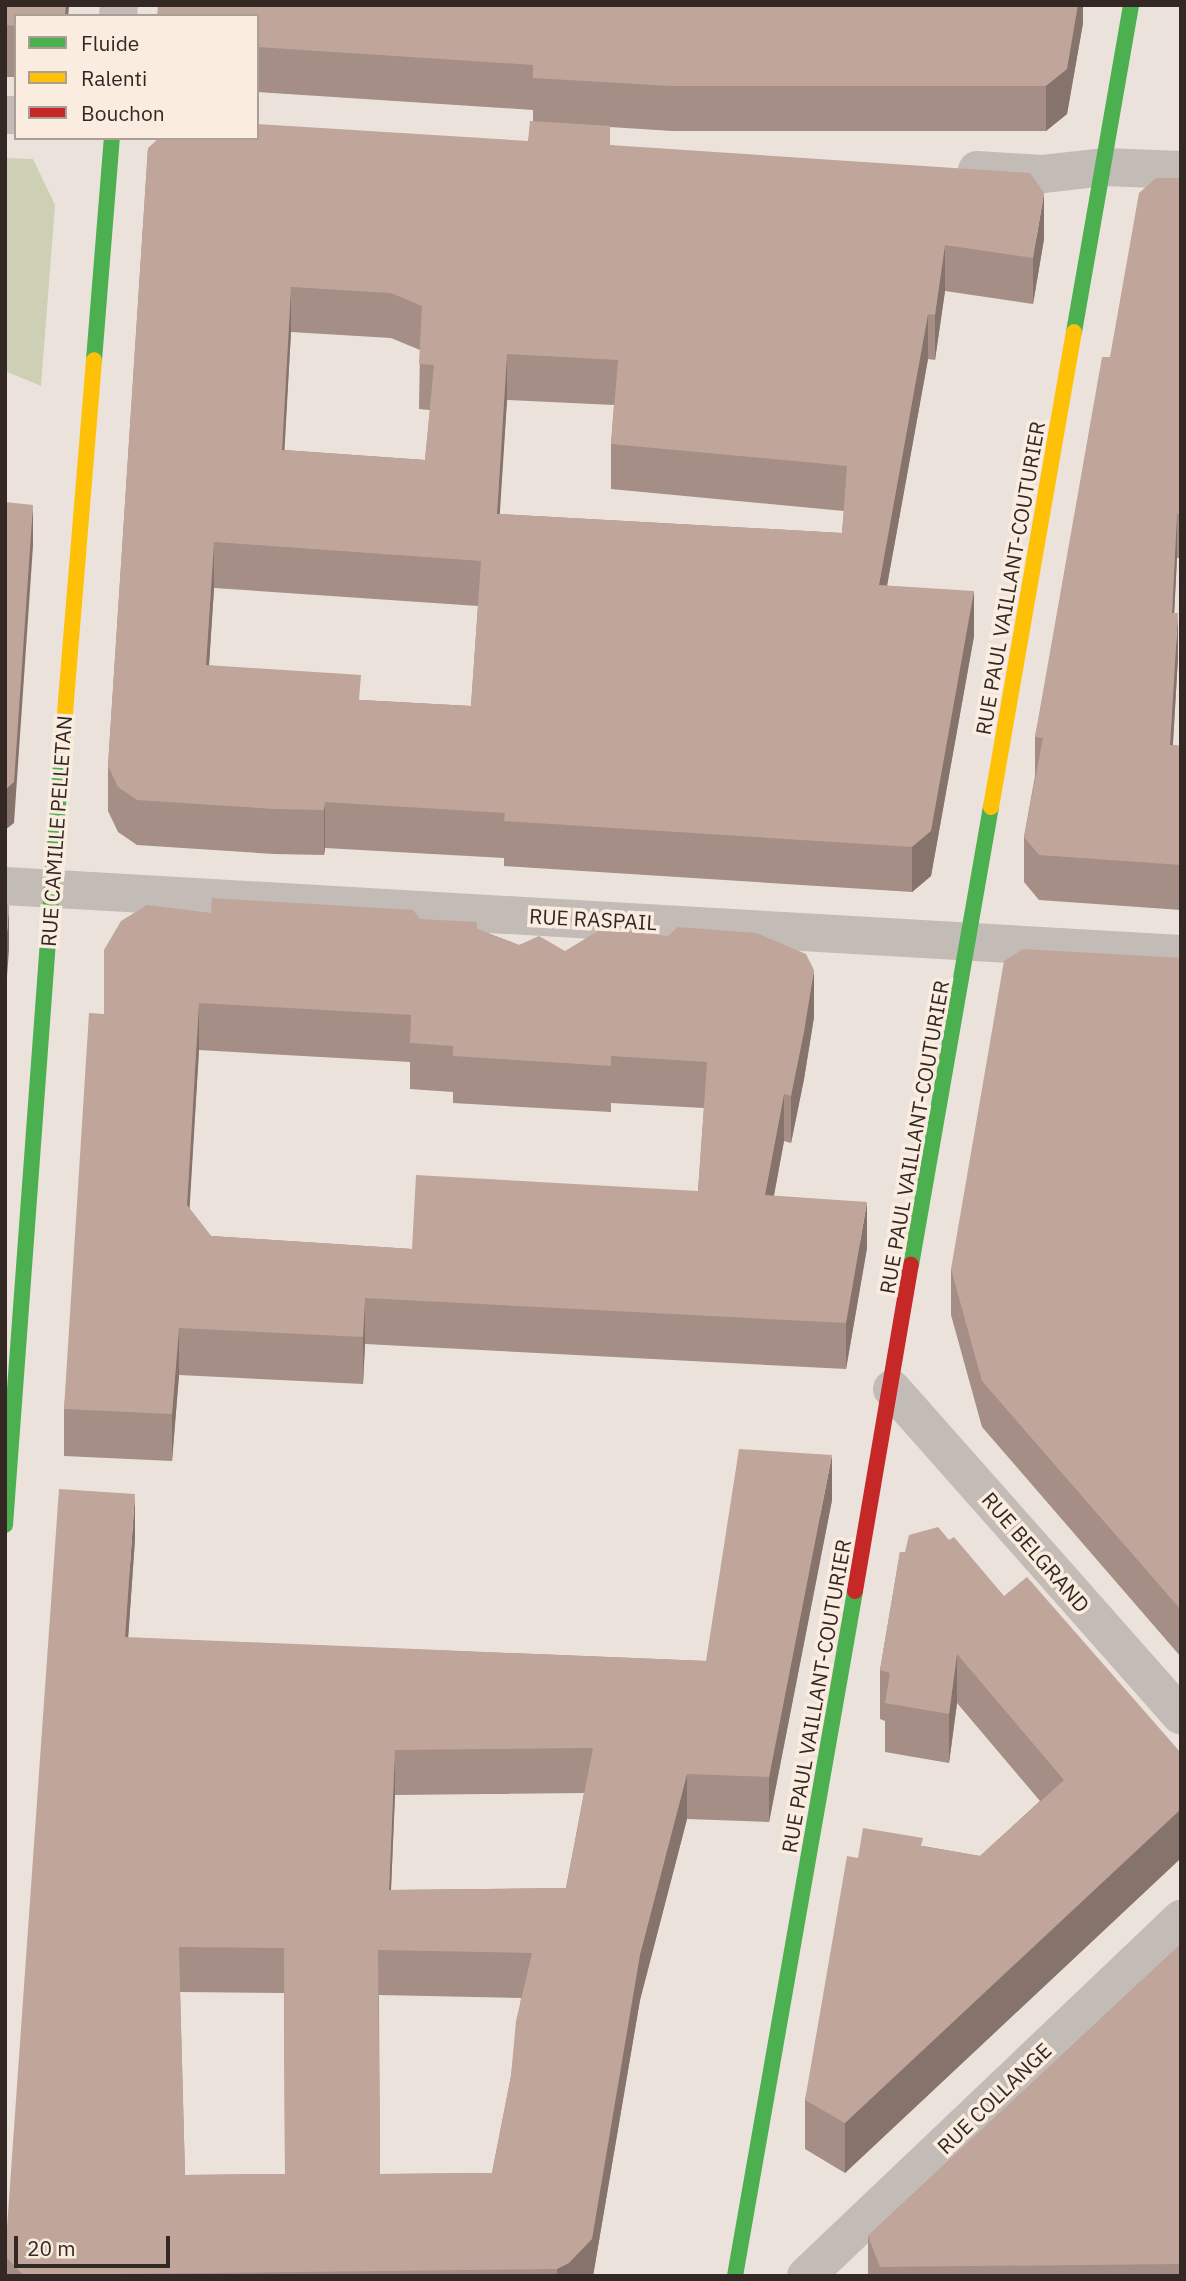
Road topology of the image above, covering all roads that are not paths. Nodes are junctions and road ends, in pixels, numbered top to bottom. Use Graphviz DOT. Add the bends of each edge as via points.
graph roads {
  1 [pos="1131,5"];
  2 [pos="112,140"];
  3 [pos="1104,167"];
  4 [pos="946,169"];
  5 [pos="1181,170"];
  6 [pos="5,886"];
  7 [pos="50,889"];
  8 [pos="968,940"];
  9 [pos="1181,954"];
  10 [pos="892,1389"];
  11 [pos="5,1525"];
  12 [pos="1181,1716"];
  13 [pos="1181,1919"];
  14 [pos="735,2276"];
  15 [pos="806,2276"];
  1 -- 3 [label="street, RUE PAUL VAILLANT-COUTURIER"];
  2 -- 7 [label="street, RUE CAMILLE PELLETAN"];
  3 -- 4 [label="street" via="1043,174"];
  3 -- 5 [label="street"];
  3 -- 8 [label="street, RUE PAUL VAILLANT-COUTURIER"];
  6 -- 7 [label="street, RUE RASPAIL"];
  7 -- 8 [label="street, RUE RASPAIL"];
  7 -- 11 [label="street, RUE CAMILLE PELLETAN"];
  8 -- 9 [label="street, RUE RASPAIL"];
  8 -- 10 [label="street, RUE PAUL VAILLANT-COUTURIER"];
  10 -- 12 [label="street, RUE BELGRAND"];
  10 -- 14 [label="street, RUE PAUL VAILLANT-COUTURIER"];
  13 -- 15 [label="street, RUE COLLANGE"];
}
